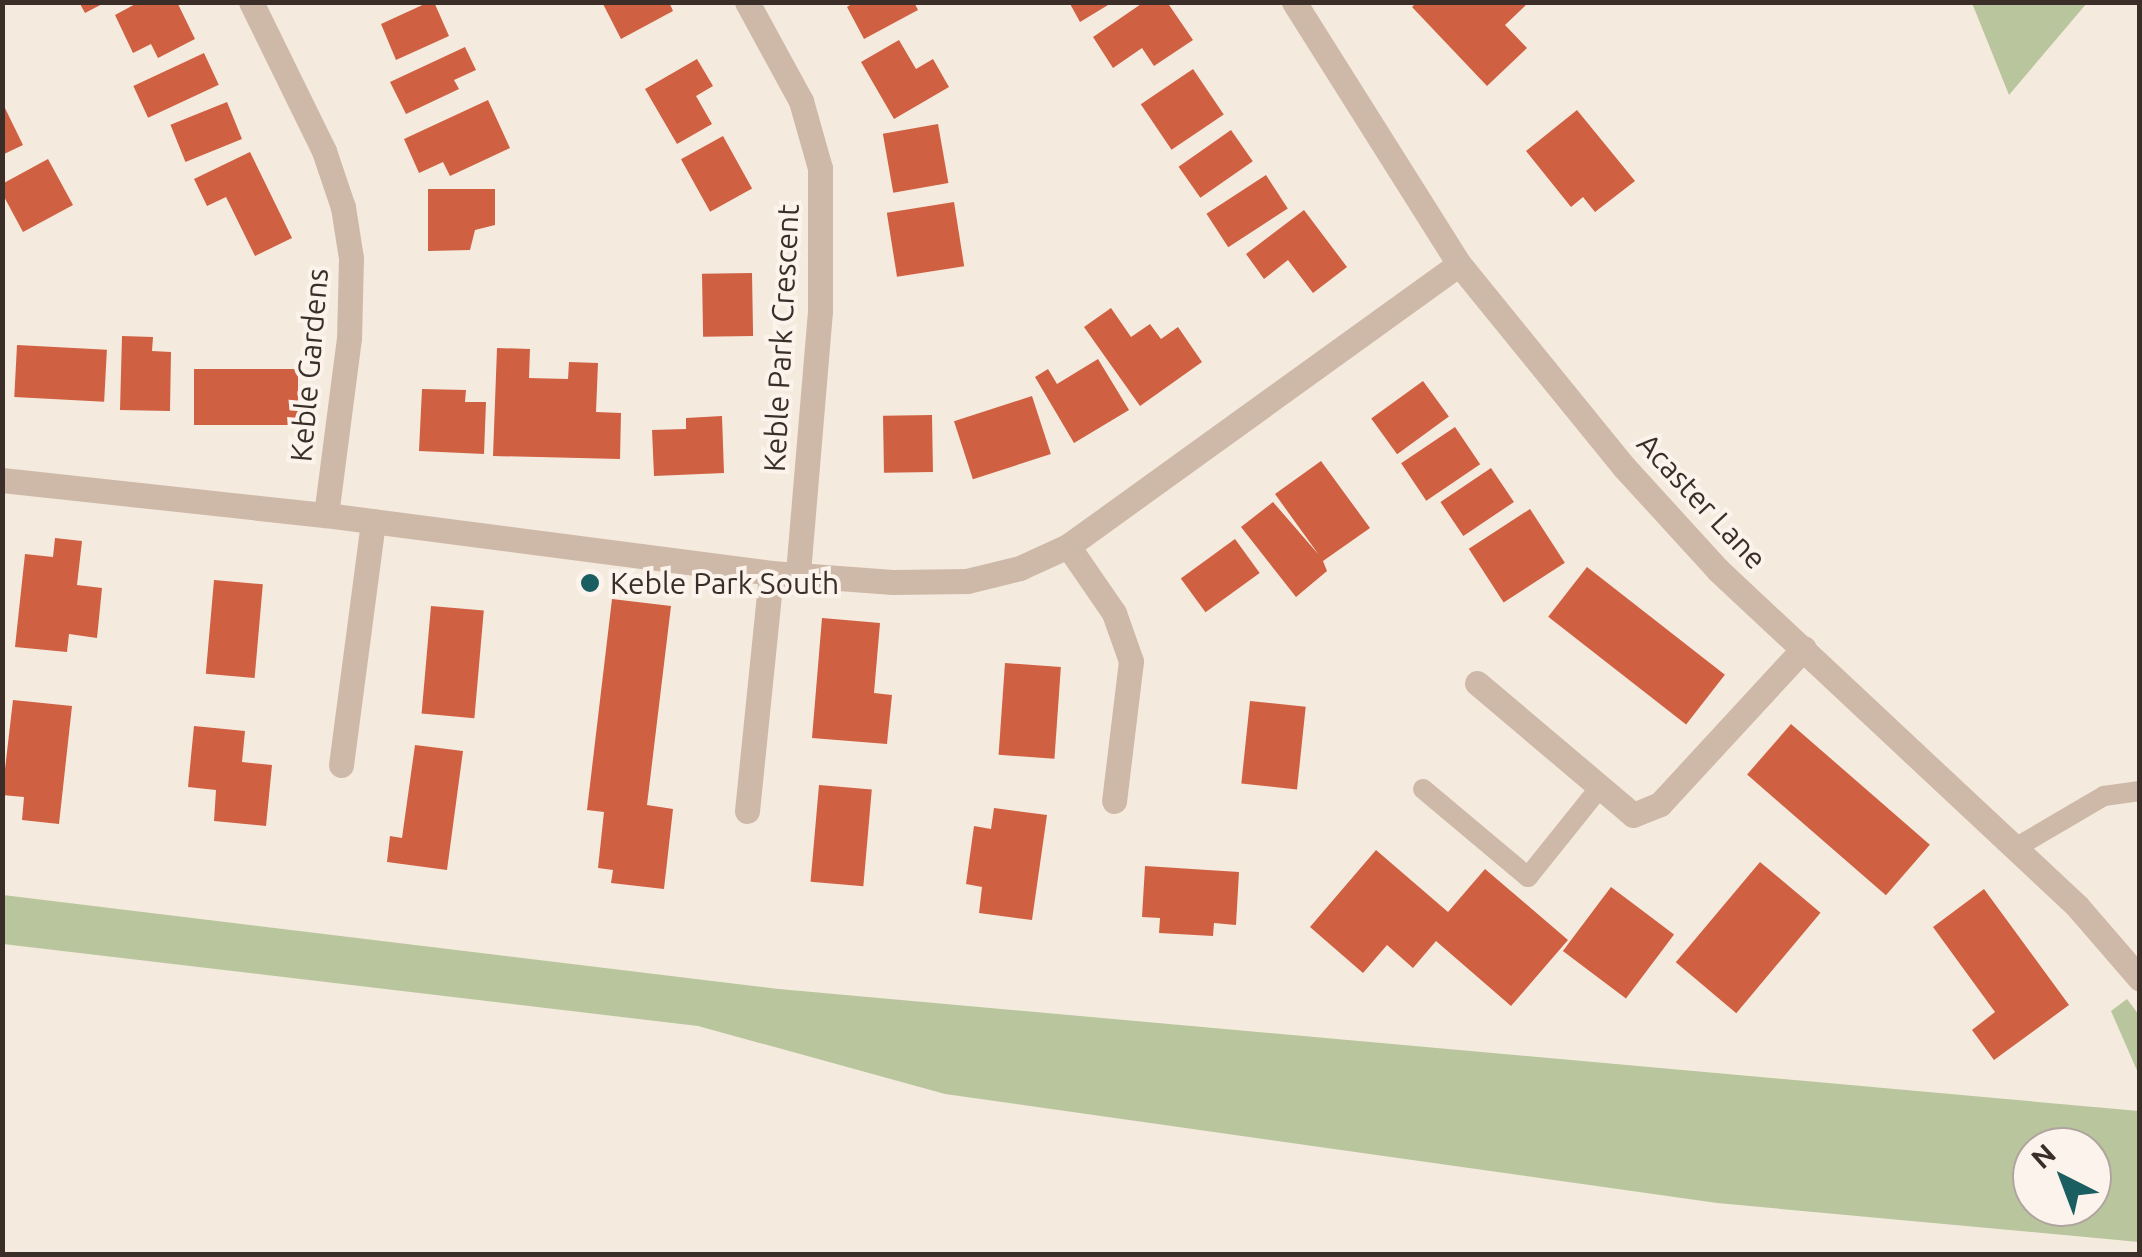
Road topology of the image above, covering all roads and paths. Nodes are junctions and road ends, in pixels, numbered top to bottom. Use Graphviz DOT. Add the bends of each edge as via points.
graph roads {
  1 [pos="250,2"];
  2 [pos="748,2"];
  3 [pos="1294,2"];
  4 [pos="1459,264"];
  5 [pos="2,480"];
  6 [pos="326,515"];
  7 [pos="372,521"];
  8 [pos="1068,546"];
  9 [pos="770,572"];
  10 [pos="798,574"];
  11 [pos="1804,648"];
  12 [pos="1477,683"];
  13 [pos="341,765"];
  14 [pos="1602,786"];
  15 [pos="1423,789"];
  16 [pos="2140,791"];
  17 [pos="1114,801"];
  18 [pos="747,811"];
  19 [pos="2017,847"];
  20 [pos="2140,979"];
  1 -- 6 [label="street, Keble Gardens" via="324,151 349,241 349,338"];
  2 -- 10 [label="street, Keble Park Crescent" via="801,100 820,168 820,311"];
  3 -- 4 [label="street, Acaster Lane"];
  4 -- 8 [label="street"];
  4 -- 11 [label="street, Acaster Lane" via="1638,482 1718,570"];
  5 -- 6 [label="street"];
  6 -- 7 [label="street"];
  7 -- 9 [label="street"];
  7 -- 13 [label="street"];
  8 -- 10 [label="street" via="1020,568 967,581"];
  8 -- 17 [label="street" via="1114,612 1131,661"];
  9 -- 10 [label="street"];
  9 -- 18 [label="street"];
  11 -- 14 [label="street" via="1660,804 1633,815"];
  11 -- 19 [label="street, Acaster Lane"];
  12 -- 14 [label="street"];
  14 -- 15 [label="lane" via="1528,876"];
  16 -- 19 [label="lane" via="2104,796"];
  19 -- 20 [label="street, Acaster Lane"];
}
